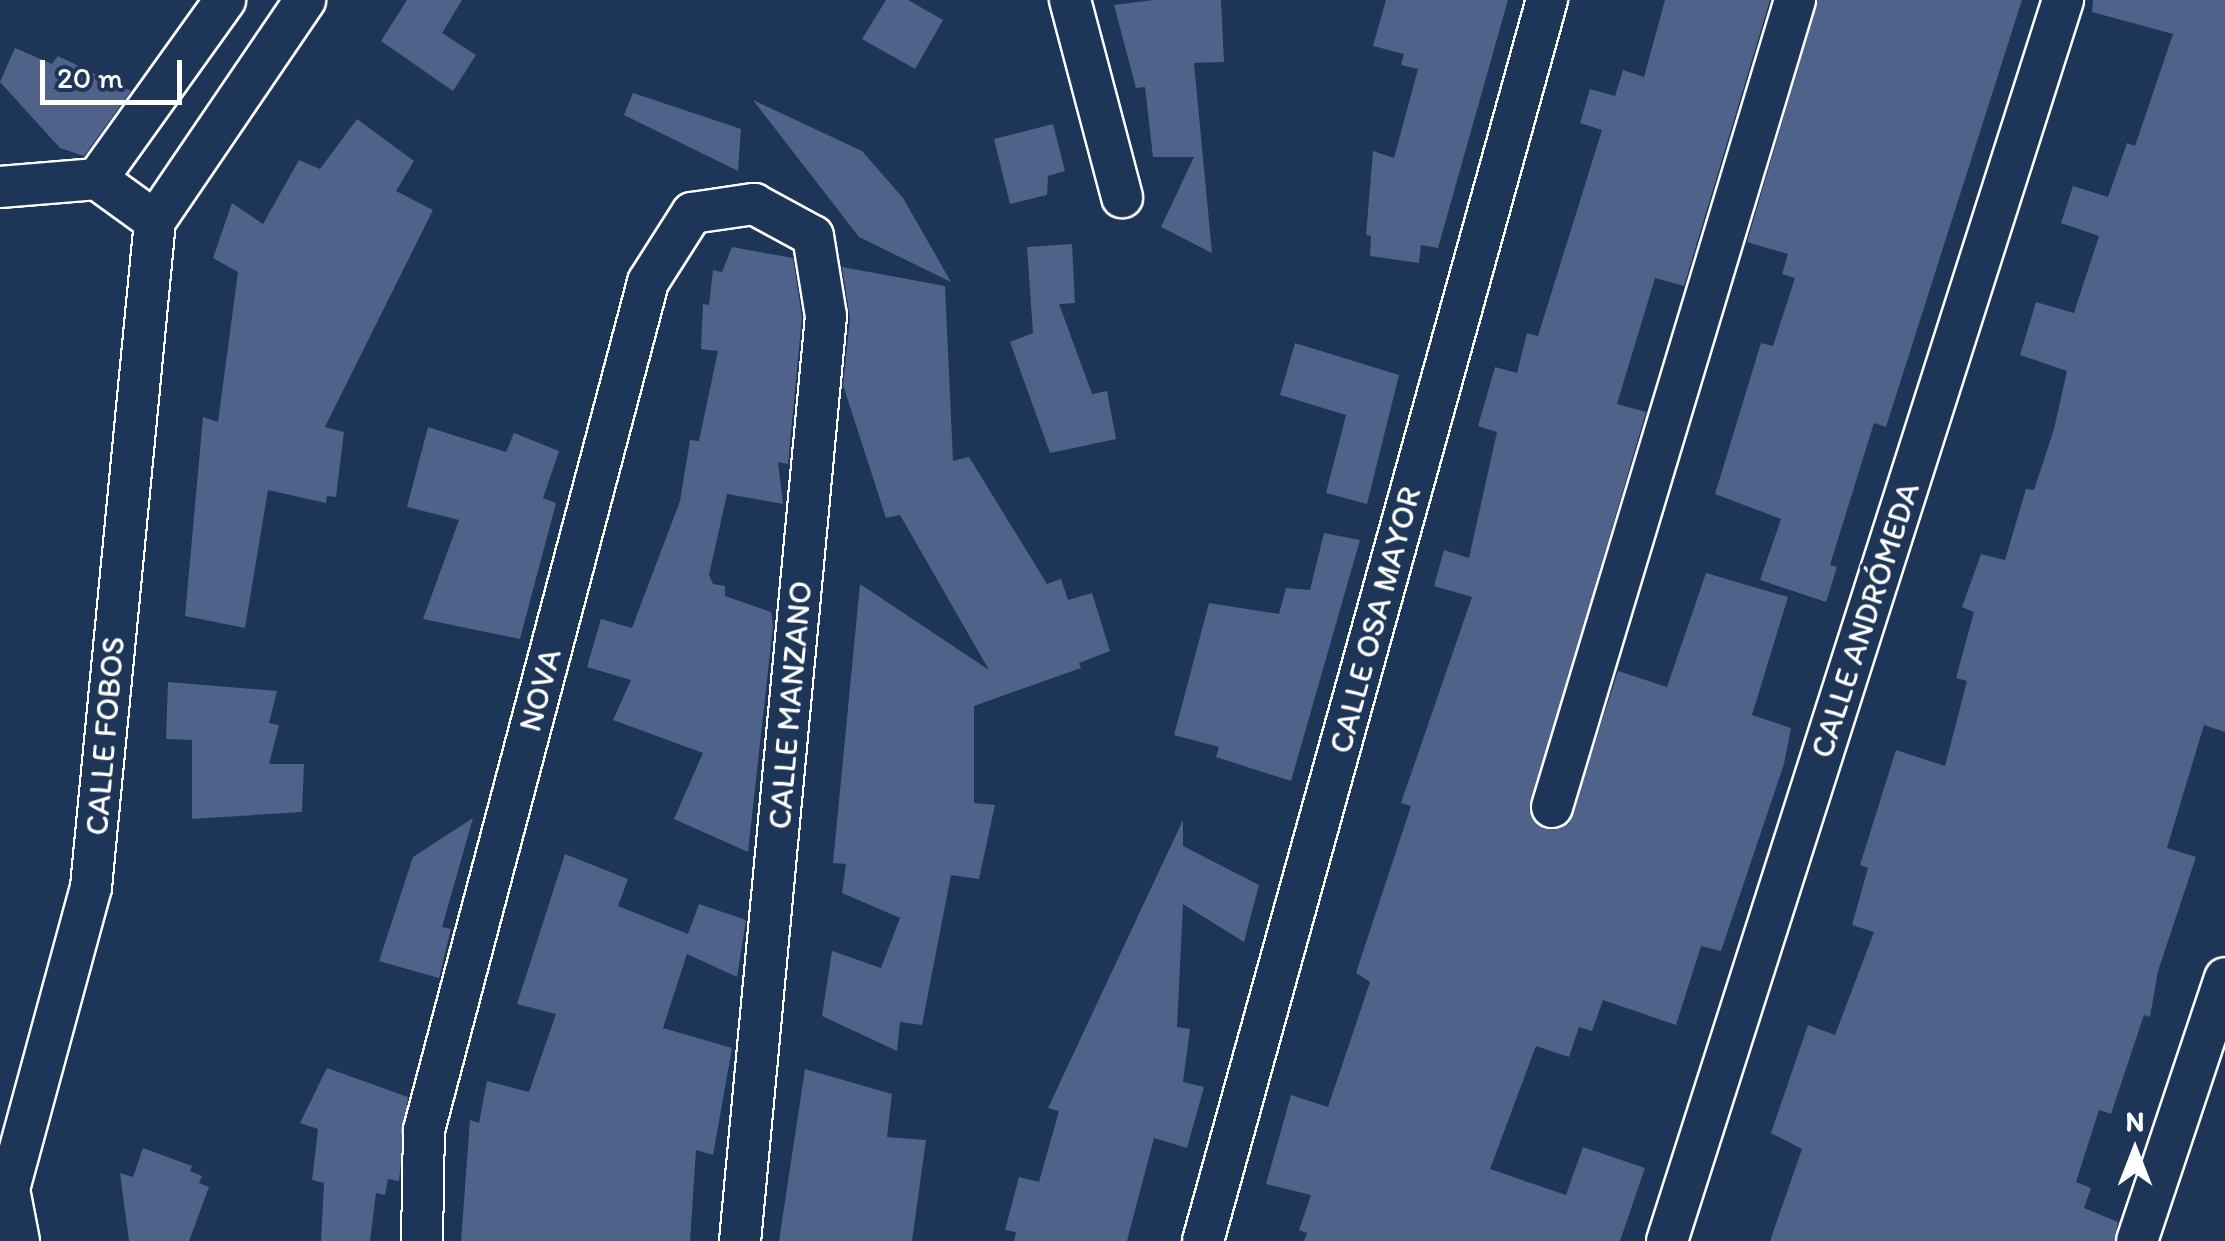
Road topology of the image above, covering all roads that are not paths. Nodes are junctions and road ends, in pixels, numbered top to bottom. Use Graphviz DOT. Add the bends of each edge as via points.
graph roads {
  1 [pos="225,0"];
  2 [pos="305,0"];
  3 [pos="1070,0"];
  4 [pos="1546,0"];
  5 [pos="1795,0"];
  6 [pos="2063,0"];
  7 [pos="97,178"];
  8 [pos="0,187"];
  9 [pos="1122,197"];
  10 [pos="754,204"];
  11 [pos="155,221"];
  12 [pos="1552,808"];
  13 [pos="2225,978"];
  14 [pos="2213,1058"];
  15 [pos="19,1241"];
  16 [pos="422,1241"];
  17 [pos="740,1241"];
  18 [pos="1203,1241"];
  19 [pos="1667,1241"];
  20 [pos="2137,1241"];
  1 -- 7 [label="street"];
  2 -- 11 [label="street"];
  3 -- 9 [label="street"];
  4 -- 18 [label="street, CALLE OSA MAYOR"];
  5 -- 12 [label="street"];
  6 -- 19 [label="street, CALLE ANDRÓMEDA"];
  7 -- 8 [label="street"];
  7 -- 11 [label="street"];
  10 -- 16 [label="street, NOVA" via="692,214 648,282 424,1130"];
  10 -- 17 [label="street, CALLE MANZANO" via="813,236 826,316"];
  11 -- 15 [label="street, CALLE FOBOS" via="91,886 8,1189"];
  13 -- 14 [label="street"];
  14 -- 20 [label="street"];
}
